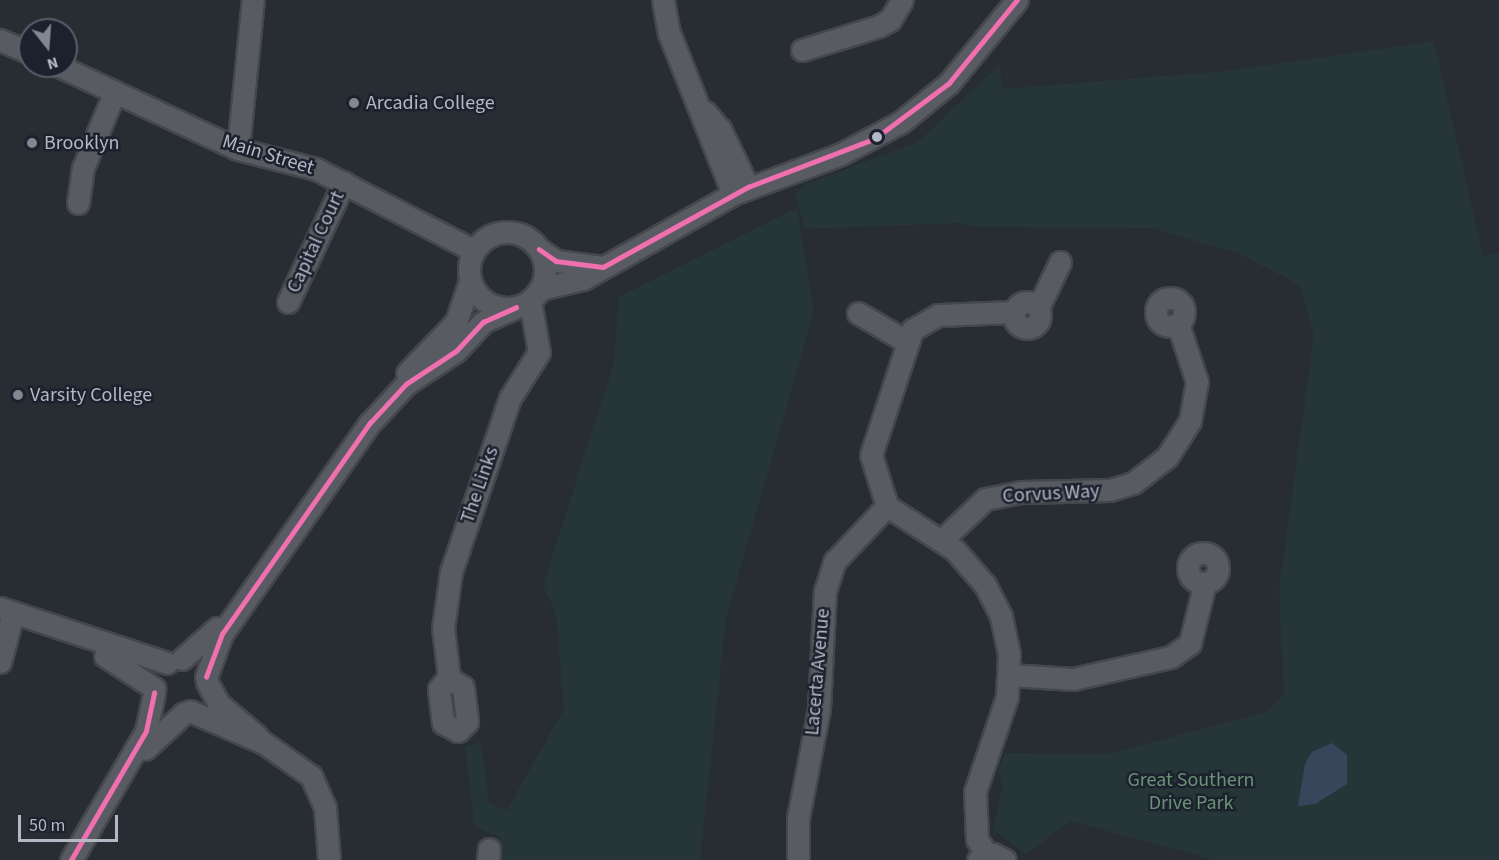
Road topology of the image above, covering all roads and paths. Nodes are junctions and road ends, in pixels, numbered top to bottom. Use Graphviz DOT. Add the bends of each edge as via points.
graph roads {
  1 [pos="253,0"];
  2 [pos="663,0"];
  3 [pos="902,0"];
  4 [pos="1017,0"];
  5 [pos="0,40"];
  6 [pos="18,48"];
  7 [pos="802,50"];
  8 [pos="78,76"];
  9 [pos="114,94"];
  10 [pos="237,149"];
  11 [pos="344,182"];
  12 [pos="741,191"];
  13 [pos="78,203"];
  14 [pos="539,249"];
  15 [pos="473,250"];
  16 [pos="1060,262"];
  17 [pos="603,267"];
  18 [pos="470,281"];
  19 [pos="528,299"];
  20 [pos="288,302"];
  21 [pos="858,313"];
  22 [pos="1178,324"];
  23 [pos="904,340"];
  24 [pos="887,506"];
  25 [pos="942,540"];
  26 [pos="1205,583"];
  27 [pos="7,610"];
  28 [pos="36,620"];
  29 [pos="174,661"];
  30 [pos="0,662"];
  31 [pos="1010,675"];
  32 [pos="449,678"];
  33 [pos="206,679"];
  34 [pos="154,691"];
  35 [pos="187,712"];
  36 [pos="264,743"];
  37 [pos="990,858"];
  38 [pos="71,860"];
  39 [pos="81,860"];
  40 [pos="329,860"];
  41 [pos="798,860"];
  1 -- 10 [label="street"];
  2 -- 12 [label="street" via="669,33 701,107 720,129"];
  3 -- 7 [label="street" via="890,20 879,26"];
  4 -- 12 [label="street" via="949,83 901,122 840,154"];
  5 -- 6 [label="street"];
  8 -- 9 [label="street, Main Street"];
  9 -- 10 [label="street, Main Street"];
  9 -- 13 [label="street" via="83,168"];
  10 -- 11 [label="street, Main Street"];
  11 -- 15 [label="street, Main Street"];
  11 -- 20 [label="street, Capital Court"];
  12 -- 17 [label="street"];
  14 -- 15 [label="street" via="530,239 506,231 493,234"];
  14 -- 17 [label="street" via="556,261"];
  14 -- 19 [label="street" via="545,269"];
  15 -- 18 [label="street"];
  16 -- 23 [label="street" via="1038,308 1039,321 1029,329 1017,324 1013,312 928,318"];
  17 -- 19 [label="street" via="583,279"];
  18 -- 19 [label="street" via="493,306"];
  18 -- 29 [label="street" via="456,322 369,412 218,627"];
  19 -- 32 [label="street, The Links" via="539,352 510,398 451,572 443,628"];
  19 -- 33 [label="street" via="483,322 456,351 406,384 370,423 222,634"];
  21 -- 23 [label="street"];
  22 -- 25 [label="street, Corvus Way" via="1197,382 1190,421 1167,457 1133,483 1110,490 1021,492 985,499"];
  23 -- 24 [label="street" via="872,455"];
  24 -- 25 [label="street"];
  24 -- 41 [label="street, Lacerta Avenue" via="835,561 825,591 819,710 798,818"];
  25 -- 31 [label="street" via="970,565 994,602"];
  26 -- 31 [label="street" via="1190,643 1171,657 1073,679"];
  27 -- 28 [label="street"];
  27 -- 30 [label="street"];
  28 -- 29 [label="street"];
  28 -- 34 [label="street" via="126,666"];
  29 -- 33 [label="street" via="196,664"];
  29 -- 34 [label="street"];
  31 -- 37 [label="street" via="975,792 977,839"];
  33 -- 35 [label="street" via="204,700"];
  33 -- 36 [label="street" via="218,703"];
  34 -- 35 [label="street" via="169,710"];
  34 -- 38 [label="street" via="146,731"];
  35 -- 36 [label="street"];
  35 -- 39 [label="street" via="147,745"];
  36 -- 40 [label="street" via="298,764 320,790"];
}
